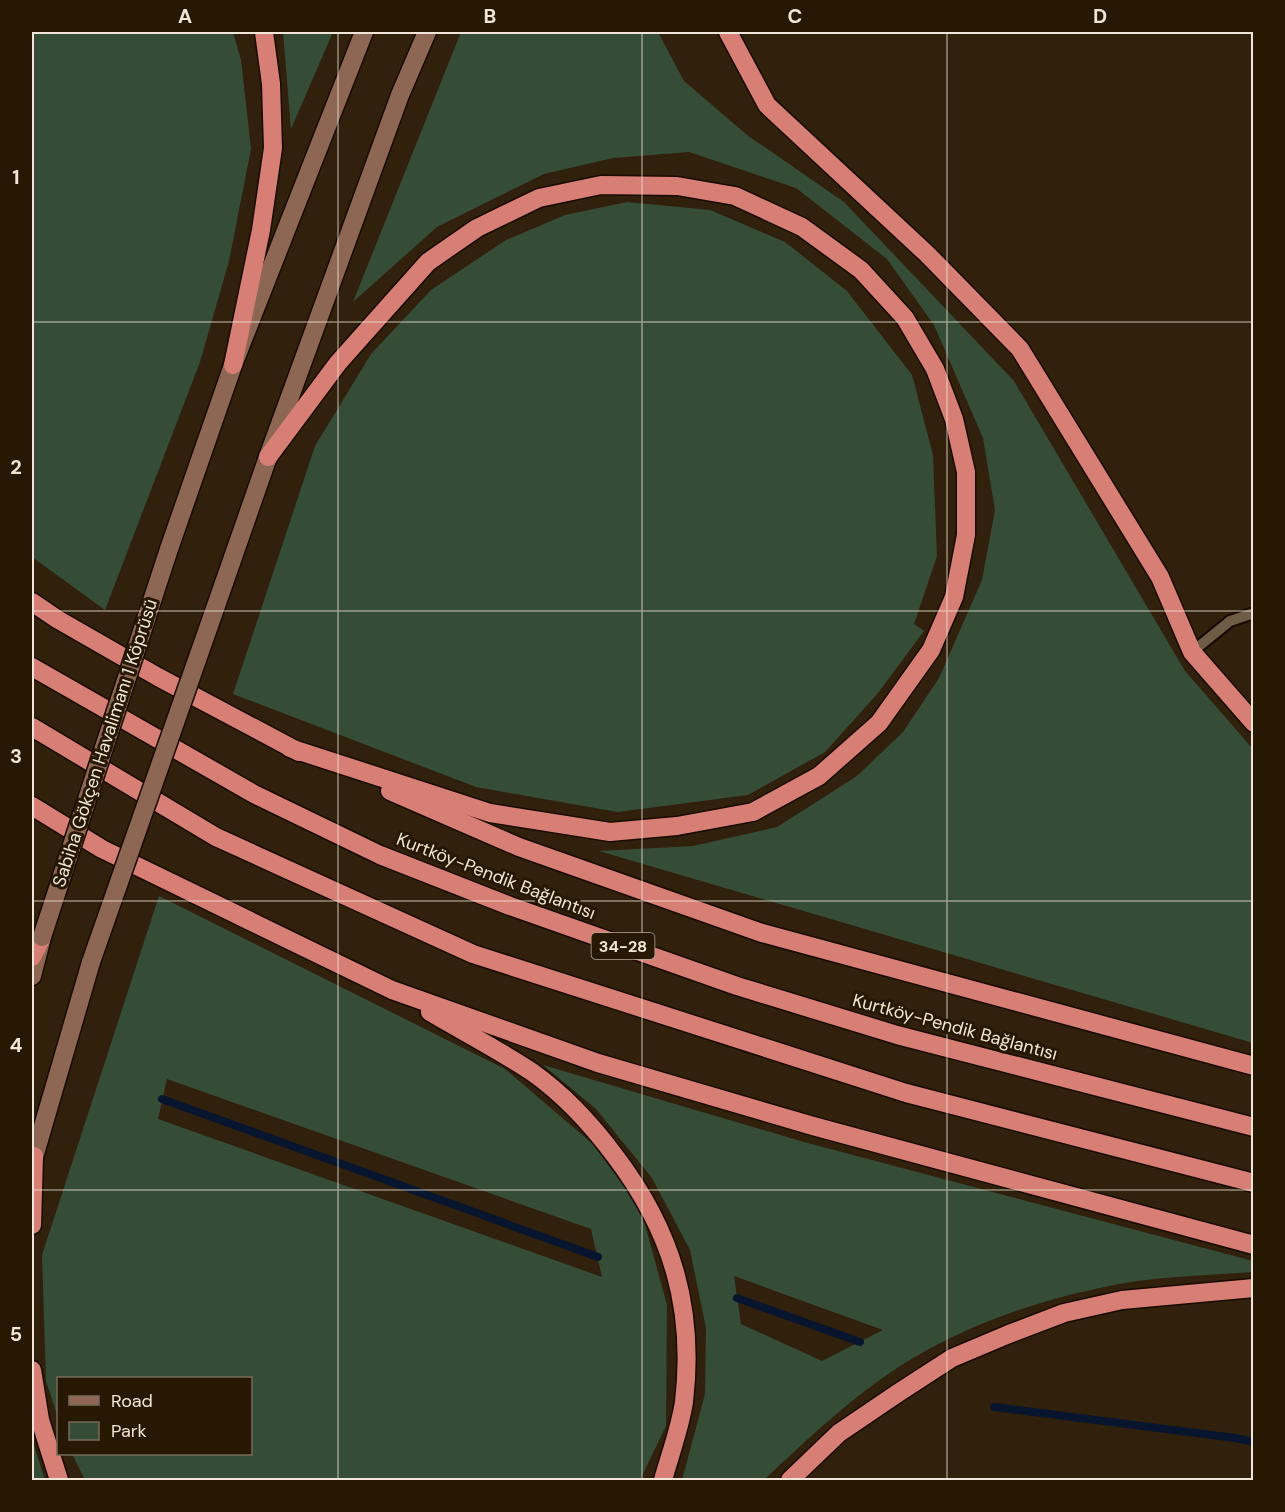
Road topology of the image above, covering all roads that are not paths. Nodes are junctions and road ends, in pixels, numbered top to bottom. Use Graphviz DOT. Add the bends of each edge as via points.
graph roads {
  1 [pos="264,32"];
  2 [pos="364,32"];
  3 [pos="427,32"];
  4 [pos="728,32"];
  5 [pos="233,365"];
  6 [pos="268,457"];
  7 [pos="32,602"];
  8 [pos="1254,613"];
  9 [pos="1192,652"];
  10 [pos="32,667"];
  11 [pos="1254,723"];
  12 [pos="32,727"];
  13 [pos="290,748"];
  14 [pos="32,806"];
  15 [pos="42,937"];
  16 [pos="32,957"];
  17 [pos="32,976"];
  18 [pos="392,990"];
  19 [pos="1254,1066"];
  20 [pos="1254,1127"];
  21 [pos="33,1160"];
  22 [pos="1254,1183"];
  23 [pos="32,1225"];
  24 [pos="1254,1245"];
  25 [pos="1254,1288"];
  26 [pos="32,1370"];
  27 [pos="59,1480"];
  28 [pos="663,1480"];
  29 [pos="790,1480"];
  1 -- 5 [label="highway" via="273,148 261,230"];
  2 -- 5 [label="main road, Sabiha Gökçen Havalimanı 1 Köprüsü"];
  3 -- 6 [label="main road" via="400,95"];
  4 -- 9 [label="highway" via="767,105 927,254 1020,349 1160,577"];
  5 -- 15 [label="main road, Sabiha Gökçen Havalimanı 1 Köprüsü, bridge"];
  6 -- 13 [label="highway" via="338,363 428,262 477,228 539,198 590,187 677,186 735,196 802,227 861,270 905,318 935,369 954,419 966,472 966,535 954,597 931,650 879,723 819,776 753,812 676,826 610,832 490,813"];
  6 -- 21 [label="main road, bridge" via="91,962"];
  7 -- 13 [label="highway" via="158,677"];
  8 -- 9 [label="lane" via="1230,621"];
  9 -- 11 [label="highway"];
  10 -- 20 [label="highway, Kurtköy-Pendik Bağlantısı / 34-28" via="255,794 380,855 510,906 737,986 897,1035"];
  12 -- 22 [label="highway" via="216,837 473,954 906,1093"];
  13 -- 19 [label="highway" via="519,847 762,933"];
  14 -- 18 [label="highway" via="102,849"];
  15 -- 16 [label="highway"];
  15 -- 17 [label="main road, Sabiha Gökçen Havalimanı 1 Köprüsü"];
  18 -- 24 [label="highway" via="598,1063 813,1126"];
  18 -- 28 [label="highway" via="533,1073 573,1107 635,1182 673,1262 684,1306 687,1357 683,1403"];
  21 -- 23 [label="highway"];
  25 -- 29 [label="highway" via="1122,1300 1064,1313 1000,1338 952,1358 898,1393 839,1433"];
  26 -- 27 [label="highway" via="40,1420"];
}
